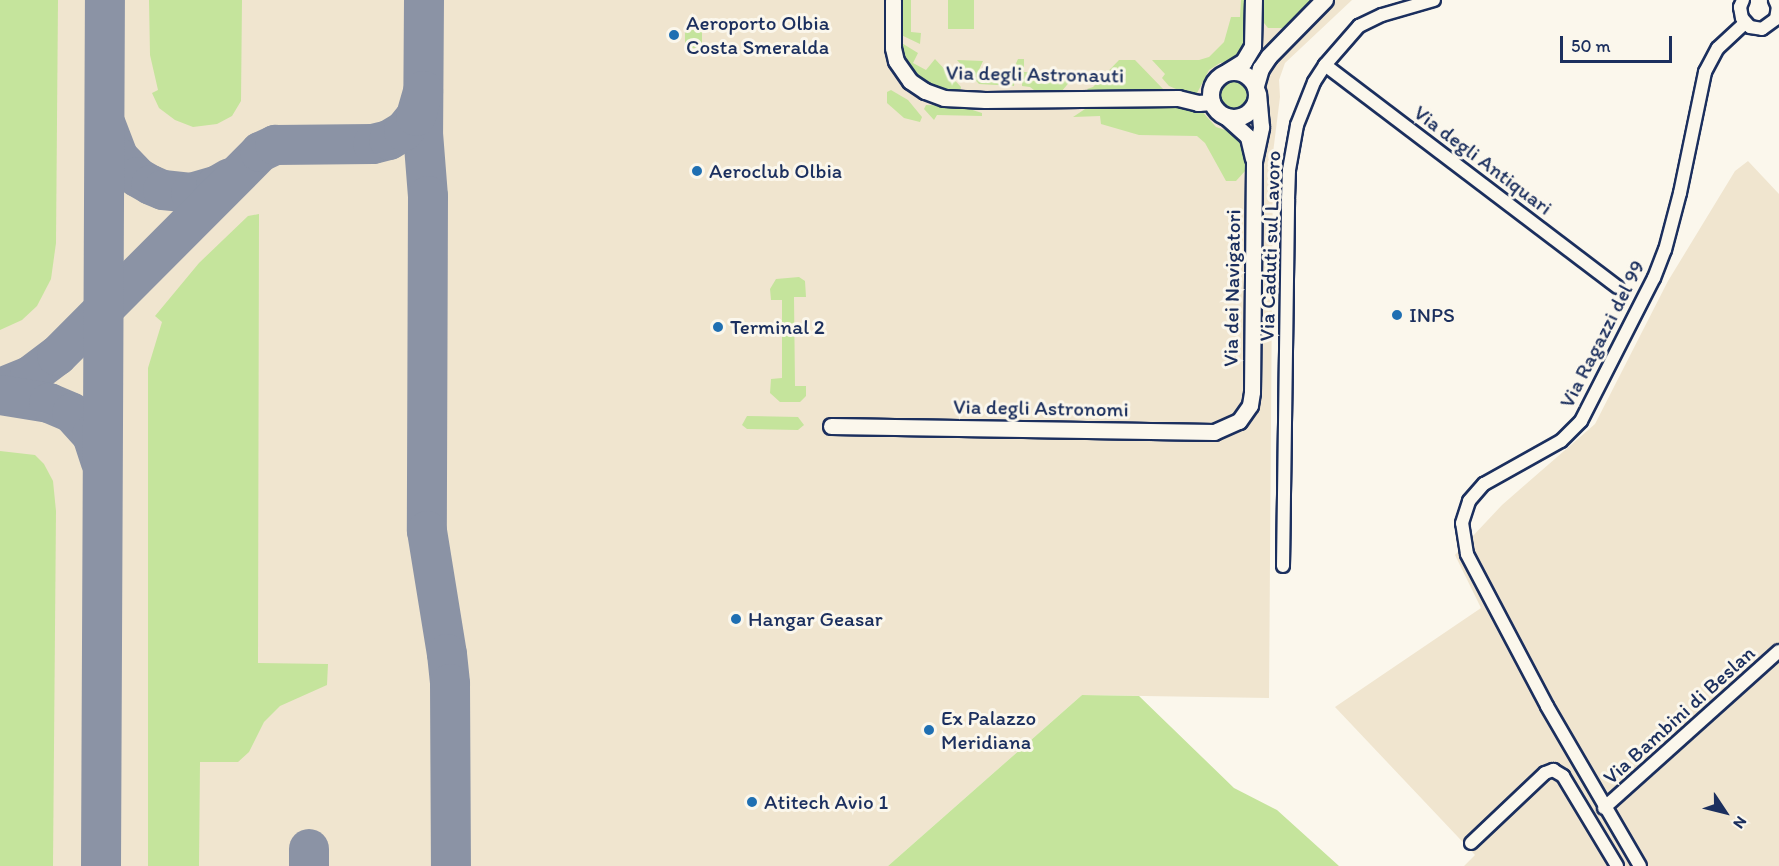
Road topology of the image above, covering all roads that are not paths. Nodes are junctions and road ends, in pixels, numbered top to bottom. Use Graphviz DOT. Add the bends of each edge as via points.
graph roads {
  1 [pos="893,0"];
  2 [pos="1254,0"];
  3 [pos="1325,0"];
  4 [pos="1434,0"];
  5 [pos="1743,0"];
  6 [pos="1775,0"];
  7 [pos="1745,23"];
  8 [pos="1325,65"];
  9 [pos="1228,72"];
  10 [pos="1257,90"];
  11 [pos="1212,102"];
  12 [pos="1225,116"];
  13 [pos="1254,161"];
  14 [pos="1617,286"];
  15 [pos="1245,414"];
  16 [pos="831,426"];
  17 [pos="1283,566"];
  18 [pos="1779,651"];
  19 [pos="1604,808"];
  20 [pos="1471,843"];
  21 [pos="1617,866"];
  22 [pos="1640,866"];
  1 -- 11 [label="street, Via degli Astronauti" via="896,61 910,81 944,98 1178,98"];
  2 -- 9 [label="main road" via="1253,47 1244,62"];
  3 -- 10 [label="main road" via="1269,57 1261,69"];
  4 -- 8 [label="street, Via Caduti sul Lavoro" via="1359,26"];
  5 -- 7 [label="street" via="1740,13"];
  6 -- 7 [label="street" via="1778,13 1773,24 1762,29"];
  7 -- 19 [label="street, Via Ragazzi del 99" via="1718,48 1706,72 1665,250 1581,421 1562,441 1484,484 1469,501 1462,523 1467,554"];
  8 -- 14 [label="street, Via degli Antiquari"];
  8 -- 17 [label="street, Via Caduti sul Lavoro" via="1297,124 1289,170"];
  9 -- 10 [label="main road" via="1248,75"];
  9 -- 11 [label="main road" via="1212,87"];
  10 -- 12 [label="main road" via="1257,101 1249,113 1237,118"];
  10 -- 13 [label="street, Via dei Navigatori" via="1261,127"];
  11 -- 12 [label="main road"];
  12 -- 13 [label="street, Via dei Navigatori" via="1248,137"];
  13 -- 15 [label="street, Via dei Navigatori" via="1252,392"];
  15 -- 16 [label="street, Via degli Astronomi" via="1232,426 1214,432"];
  18 -- 19 [label="street, Via Bambini di Beslan"];
  19 -- 22 [label="street, Via Ragazzi del 99"];
  20 -- 21 [label="street" via="1545,773 1557,770"];
}
